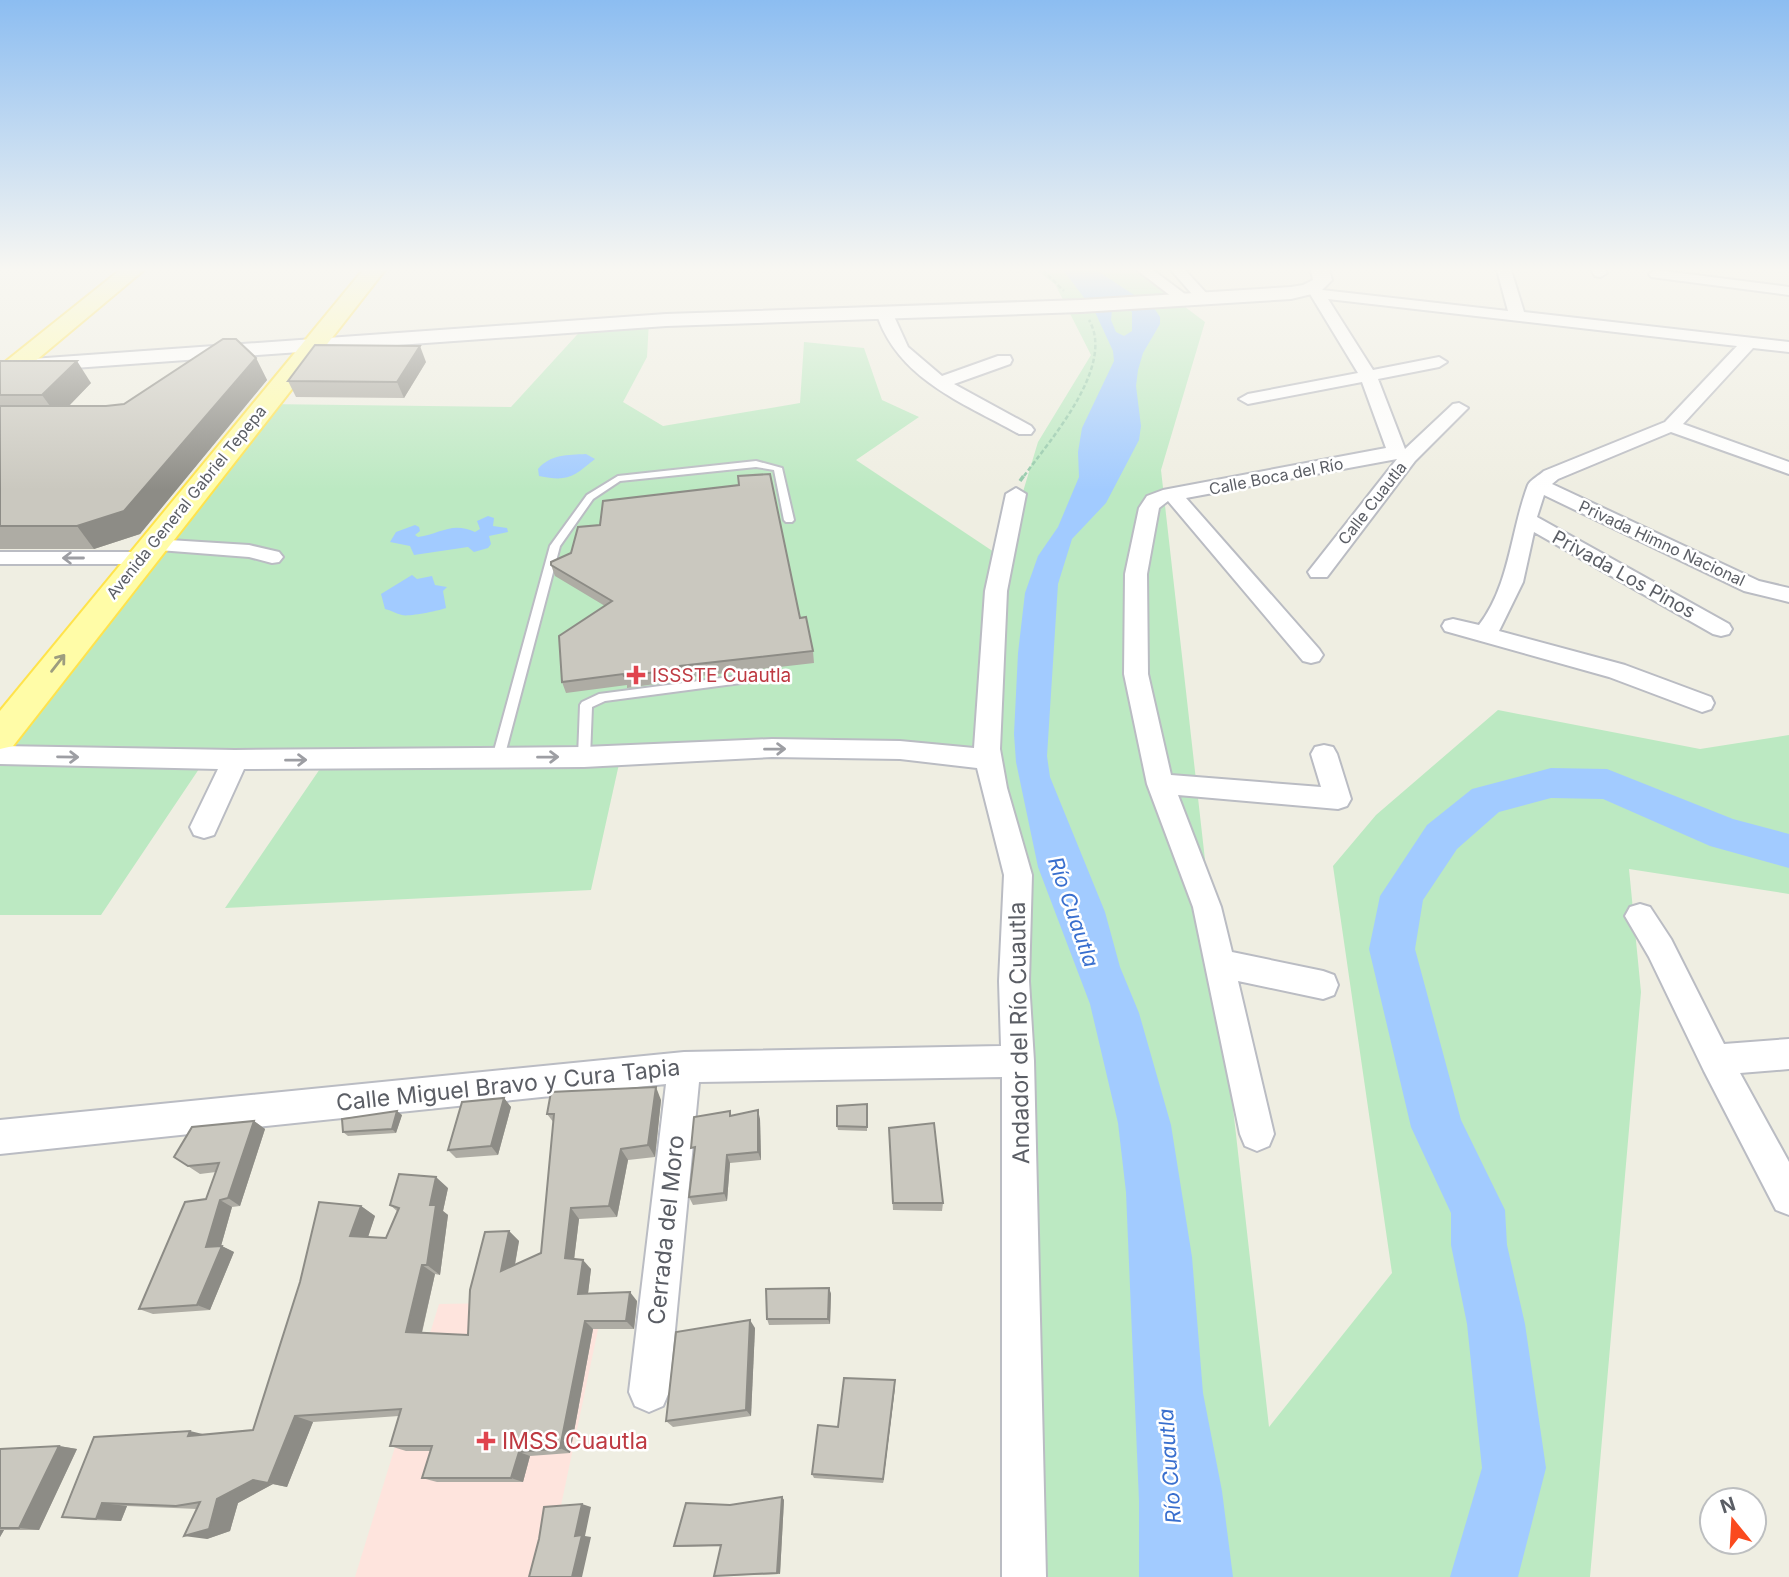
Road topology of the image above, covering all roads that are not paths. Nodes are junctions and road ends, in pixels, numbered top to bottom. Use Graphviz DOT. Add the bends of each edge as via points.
graph roads {
  1 [pos="1749,343"];
  2 [pos="39,344"];
  3 [pos="332,344"];
  4 [pos="898,344"];
  5 [pos="1351,344"];
  6 [pos="1755,344"];
  7 [pos="312,345"];
  8 [pos="1789,347"];
  9 [pos="1004,360"];
  10 [pos="1439,362"];
  11 [pos="4,371"];
  12 [pos="1368,375"];
  13 [pos="942,382"];
  14 [pos="1248,399"];
  15 [pos="1459,408"];
  16 [pos="1671,426"];
  17 [pos="1025,430"];
  18 [pos="1403,455"];
  19 [pos="1789,468"];
  20 [pos="1538,485"];
  21 [pos="1016,494"];
  22 [pos="1164,497"];
  23 [pos="1526,519"];
  24 [pos="789,520"];
  25 [pos="147,552"];
  26 [pos="272,557"];
  27 [pos="0,558"];
  28 [pos="1319,572"];
  29 [pos="1789,595"];
  30 [pos="1453,626"];
  31 [pos="1721,629"];
  32 [pos="1485,634"];
  33 [pos="1311,656"];
  34 [pos="776,675"];
  35 [pos="1702,703"];
  36 [pos="0,736"];
  37 [pos="1324,754"];
  38 [pos="0,755"];
  39 [pos="584,757"];
  40 [pos="498,758"];
  41 [pos="987,759"];
  42 [pos="235,761"];
  43 [pos="1160,785"];
  44 [pos="204,827"];
  45 [pos="1640,916"];
  46 [pos="1219,963"];
  47 [pos="1323,985"];
  48 [pos="1789,1054"];
  49 [pos="1715,1060"];
  50 [pos="1018,1061"];
  51 [pos="684,1067"];
  52 [pos="1257,1134"];
  53 [pos="0,1137"];
  54 [pos="1789,1197"];
  55 [pos="649,1392"];
  56 [pos="1024,1577"];
  1 -- 16 [label="street"];
  2 -- 11 [label="main road"];
  3 -- 7 [label="street"];
  4 -- 13 [label="street" via="922,371"];
  5 -- 12 [label="street, Calle Cuautla"];
  6 -- 8 [label="street"];
  7 -- 11 [label="street"];
  7 -- 25 [label="main road, Avenida General Gabriel Tepepa"];
  9 -- 13 [label="street"];
  10 -- 12 [label="street"];
  12 -- 14 [label="street"];
  12 -- 18 [label="street, Calle Cuautla"];
  13 -- 17 [label="street"];
  15 -- 18 [label="street"];
  16 -- 19 [label="street"];
  16 -- 20 [label="street" via="1551,475"];
  18 -- 22 [label="street, Calle Boca del Río"];
  18 -- 28 [label="street, Calle Cuautla"];
  20 -- 23 [label="street"];
  20 -- 29 [label="street, Privada Himno Nacional" via="1752,586"];
  21 -- 41 [label="street, Andador del Río Cuautla" via="996,591"];
  22 -- 33 [label="street"];
  22 -- 43 [label="street" via="1149,508 1136,574 1136,674"];
  23 -- 31 [label="street, Privada Los Pinos"];
  23 -- 32 [label="street" via="1517,566"];
  24 -- 40 [label="lane" via="778,468 769,465 618,480 590,498 555,546"];
  25 -- 26 [label="street" via="249,551"];
  25 -- 27 [label="street, one-way"];
  36 -- 25 [label="main road, Avenida General Gabriel Tepepa, one-way"];
  30 -- 32 [label="street"];
  32 -- 35 [label="street" via="1617,671"];
  34 -- 39 [label="lane" via="603,697 586,705"];
  37 -- 43 [label="street" via="1338,799"];
  38 -- 42 [label="street, one-way"];
  40 -- 39 [label="street, one-way"];
  39 -- 41 [label="street, one-way" via="786,748 900,750"];
  42 -- 40 [label="street, one-way"];
  41 -- 50 [label="street, Andador del Río Cuautla" via="1018,875 1014,981"];
  42 -- 44 [label="street"];
  43 -- 46 [label="street" via="1207,907"];
  45 -- 49 [label="street"];
  46 -- 47 [label="street"];
  46 -- 52 [label="street"];
  48 -- 49 [label="street"];
  49 -- 54 [label="street"];
  50 -- 51 [label="street, Calle Miguel Bravo y Cura Tapia"];
  50 -- 56 [label="street, Andador del Río Cuautla"];
  51 -- 53 [label="street, Calle Miguel Bravo y Cura Tapia"];
  51 -- 55 [label="street, Cerrada del Moro"];
}
